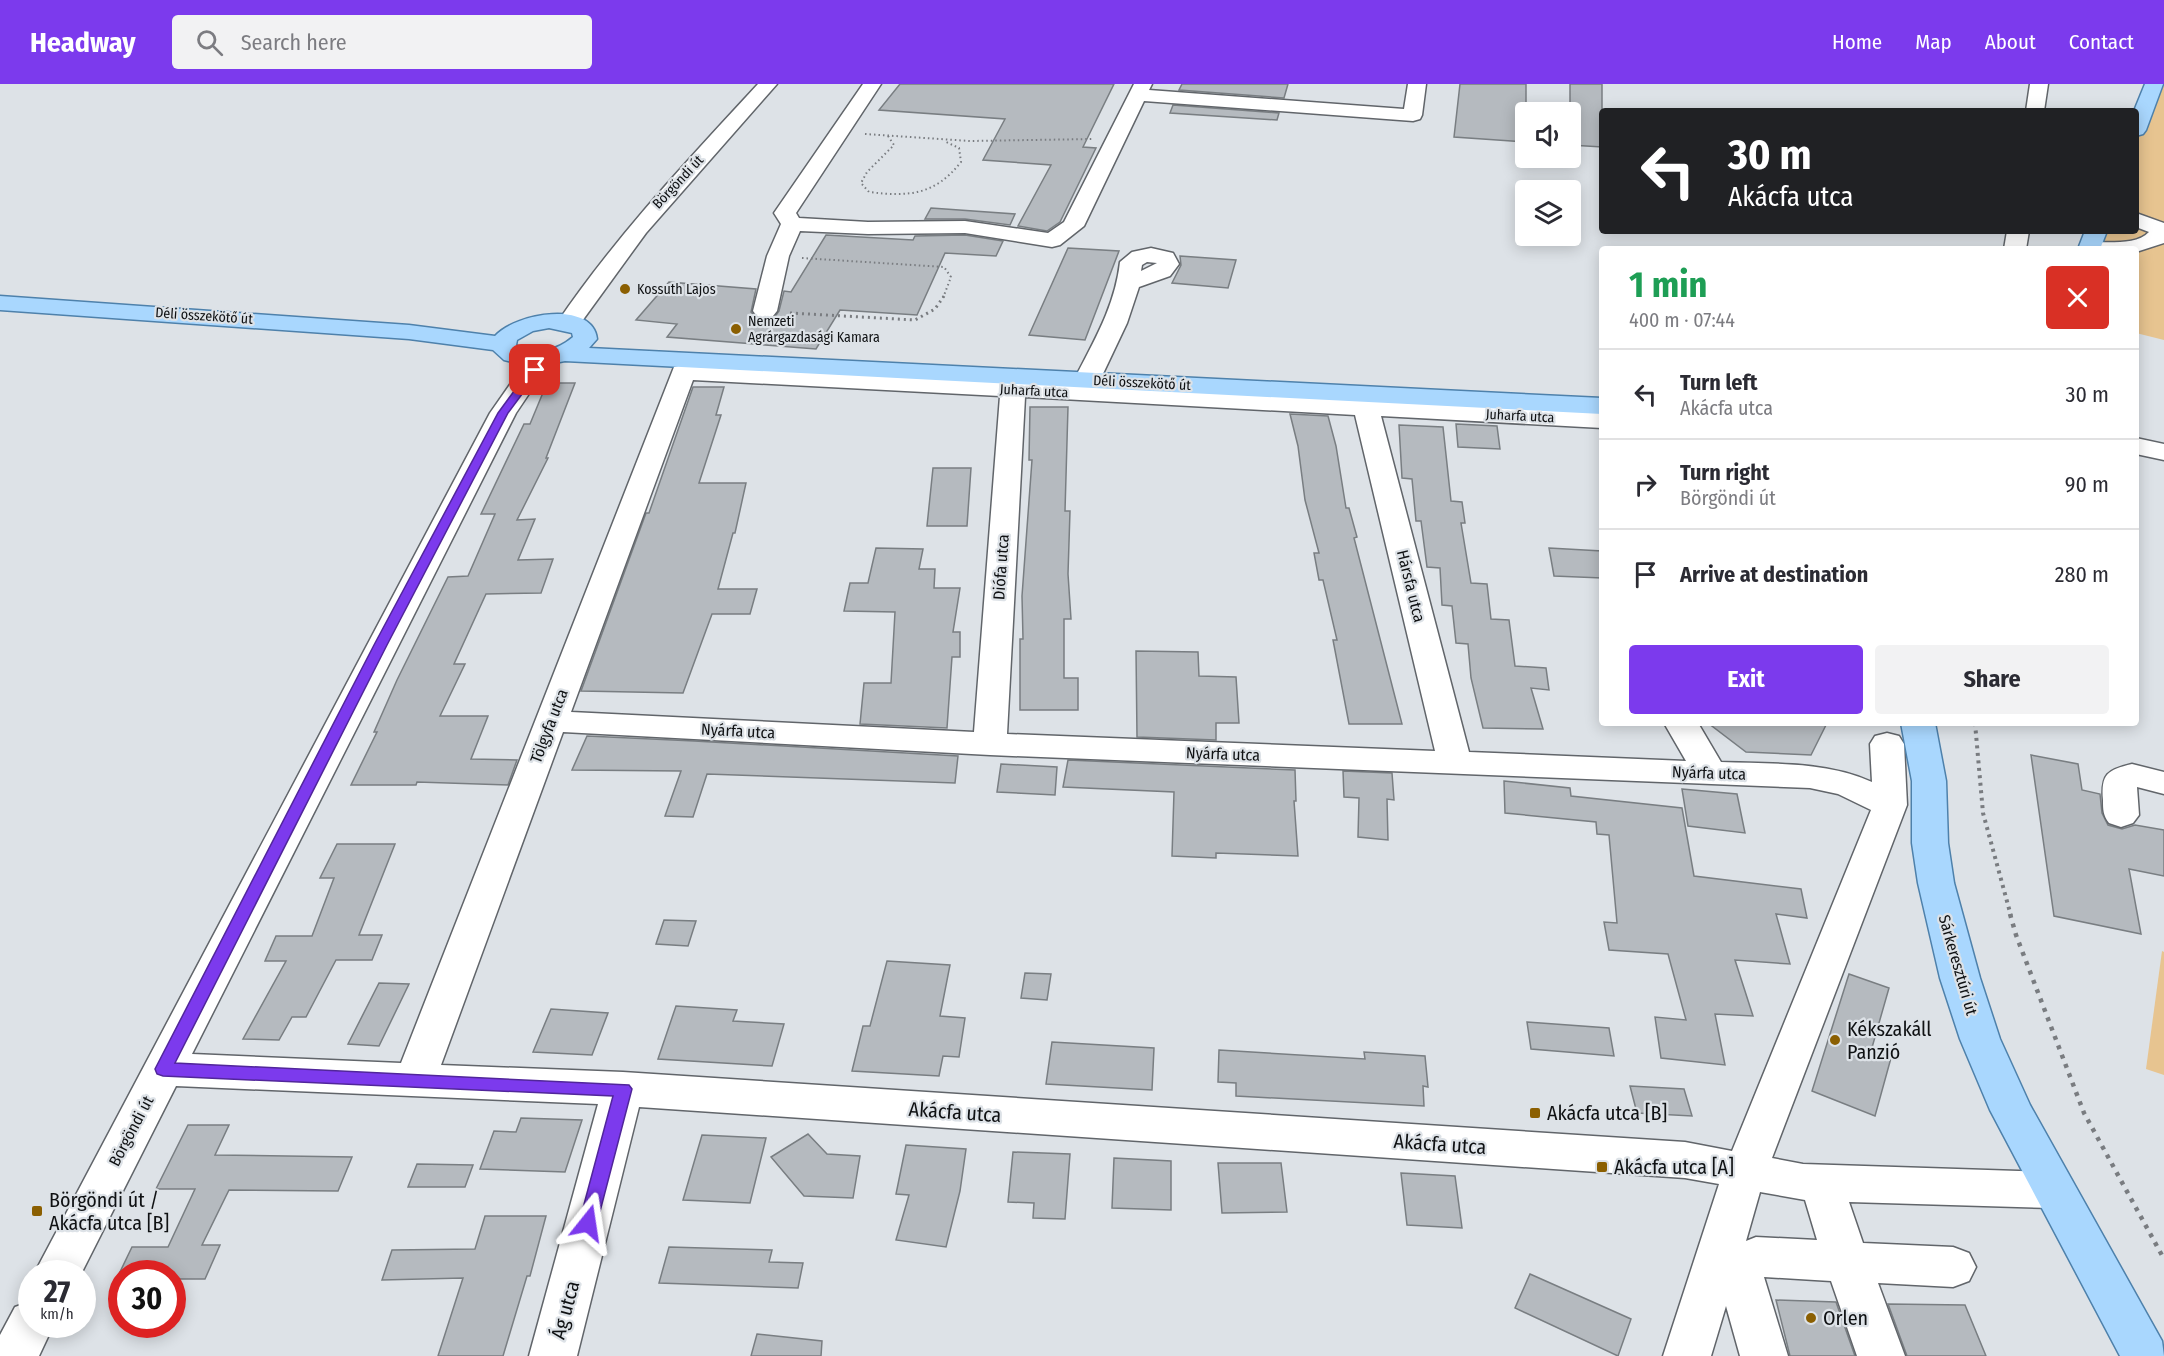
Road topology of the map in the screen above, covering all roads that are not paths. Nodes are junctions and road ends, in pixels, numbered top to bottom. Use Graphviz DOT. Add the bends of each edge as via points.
graph roads {
  1 [pos="768,84"];
  2 [pos="872,84"];
  3 [pos="2039,84"];
  4 [pos="2154,84"];
  5 [pos="1416,89"];
  6 [pos="1394,92"];
  7 [pos="1145,94"];
  8 [pos="2035,108"];
  9 [pos="2139,122"];
  10 [pos="2139,220"];
  11 [pos="792,224"];
  12 [pos="2126,246"];
  13 [pos="1130,283"];
  14 [pos="593,285"];
  15 [pos="0,303"];
  16 [pos="765,311"];
  17 [pos="538,323"];
  18 [pos="577,331"];
  19 [pos="510,343"];
  20 [pos="553,356"];
  21 [pos="682,366"];
  22 [pos="1087,380"];
  23 [pos="1013,390"];
  24 [pos="1599,406"];
  25 [pos="1366,408"];
  26 [pos="503,413"];
  27 [pos="1599,420"];
  28 [pos="552,721"];
  29 [pos="1683,726"];
  30 [pos="1903,734"];
  31 [pos="990,744"];
  32 [pos="1455,764"];
  33 [pos="1710,772"];
  34 [pos="2164,783"];
  35 [pos="1890,805"];
  36 [pos="2121,814"];
  37 [pos="163,1069"];
  38 [pos="415,1080"];
  39 [pos="623,1089"];
  40 [pos="1745,1171"];
  41 [pos="1819,1189"];
  42 [pos="2053,1190"];
  43 [pos="64,1260"];
  44 [pos="1847,1261"];
  45 [pos="1953,1267"];
  46 [pos="24,1338"];
  47 [pos="14,1356"];
  48 [pos="553,1356"];
  49 [pos="1687,1356"];
  50 [pos="1764,1356"];
  51 [pos="1881,1356"];
  52 [pos="2145,1356"];
  1 -- 14 [label="street, Börgöndi út" via="642,220"];
  2 -- 11 [label="street" via="785,213"];
  3 -- 8 [label="street"];
  4 -- 9 [label="main road"];
  5 -- 6 [label="street"];
  5 -- 7 [label="street" via="1413,115"];
  7 -- 11 [label="street" via="1118,135 1073,226 1052,240 965,227"];
  10 -- 12 [label="street" via="2158,228 2162,234 2156,241"];
  11 -- 16 [label="street" via="778,256"];
  13 -- 22 [label="street" via="1115,328"];
  14 -- 17 [label="street, Börgöndi út"];
  14 -- 18 [label="street, Börgöndi út"];
  15 -- 19 [label="main road, Déli összekötő út" via="409,332"];
  17 -- 18 [label="main road, Déli összekötő út"];
  17 -- 19 [label="main road, Déli összekötő út"];
  18 -- 20 [label="main road" via="578,347"];
  18 -- 21 [label="main road, Déli összekötő út"];
  19 -- 20 [label="main road, Déli összekötő út" via="525,358"];
  19 -- 26 [label="street, Börgöndi út" via="511,369"];
  20 -- 21 [label="main road, Déli összekötő út"];
  20 -- 26 [label="street, Börgöndi út"];
  21 -- 22 [label="main road, Déli összekötő út"];
  21 -- 23 [label="street, Juharfa utca"];
  21 -- 28 [label="street, Tölgyfa utca"];
  22 -- 24 [label="main road, Déli összekötő út"];
  23 -- 25 [label="street, Juharfa utca"];
  23 -- 31 [label="street, Diófa utca"];
  25 -- 27 [label="street, Juharfa utca"];
  25 -- 32 [label="street, Hársfa utca"];
  26 -- 37 [label="street, Börgöndi út"];
  28 -- 31 [label="street, Nyárfa utca"];
  28 -- 38 [label="street, Tölgyfa utca"];
  29 -- 33 [label="street"];
  30 -- 35 [label="street, Sárkeresztúri út"];
  30 -- 42 [label="main road, Sárkeresztúri út" via="1929,781 1930,843 1935,873 1960,978 1980,1039"];
  31 -- 32 [label="street, Nyárfa utca"];
  32 -- 33 [label="street, Nyárfa utca"];
  33 -- 35 [label="street, Nyárfa utca" via="1810,777 1848,785"];
  34 -- 36 [label="street" via="2132,776 2120,782"];
  35 -- 40 [label="street, Sárkeresztúri út"];
  37 -- 38 [label="street, Akácfa utca"];
  37 -- 43 [label="street, Börgöndi út"];
  38 -- 39 [label="street, Akácfa utca"];
  39 -- 40 [label="street, Akácfa utca" via="1685,1160"];
  39 -- 48 [label="street, Ág utca"];
  40 -- 41 [label="street"];
  40 -- 49 [label="street, Sárkeresztúri út"];
  41 -- 42 [label="street"];
  41 -- 44 [label="street"];
  42 -- 52 [label="main road, Sárkeresztúri út"];
  44 -- 45 [label="street"];
  44 -- 50 [label="street" via="1756,1257 1743,1263 1740,1274"];
  44 -- 51 [label="street"];
  46 -- 47 [label="street"];
}
